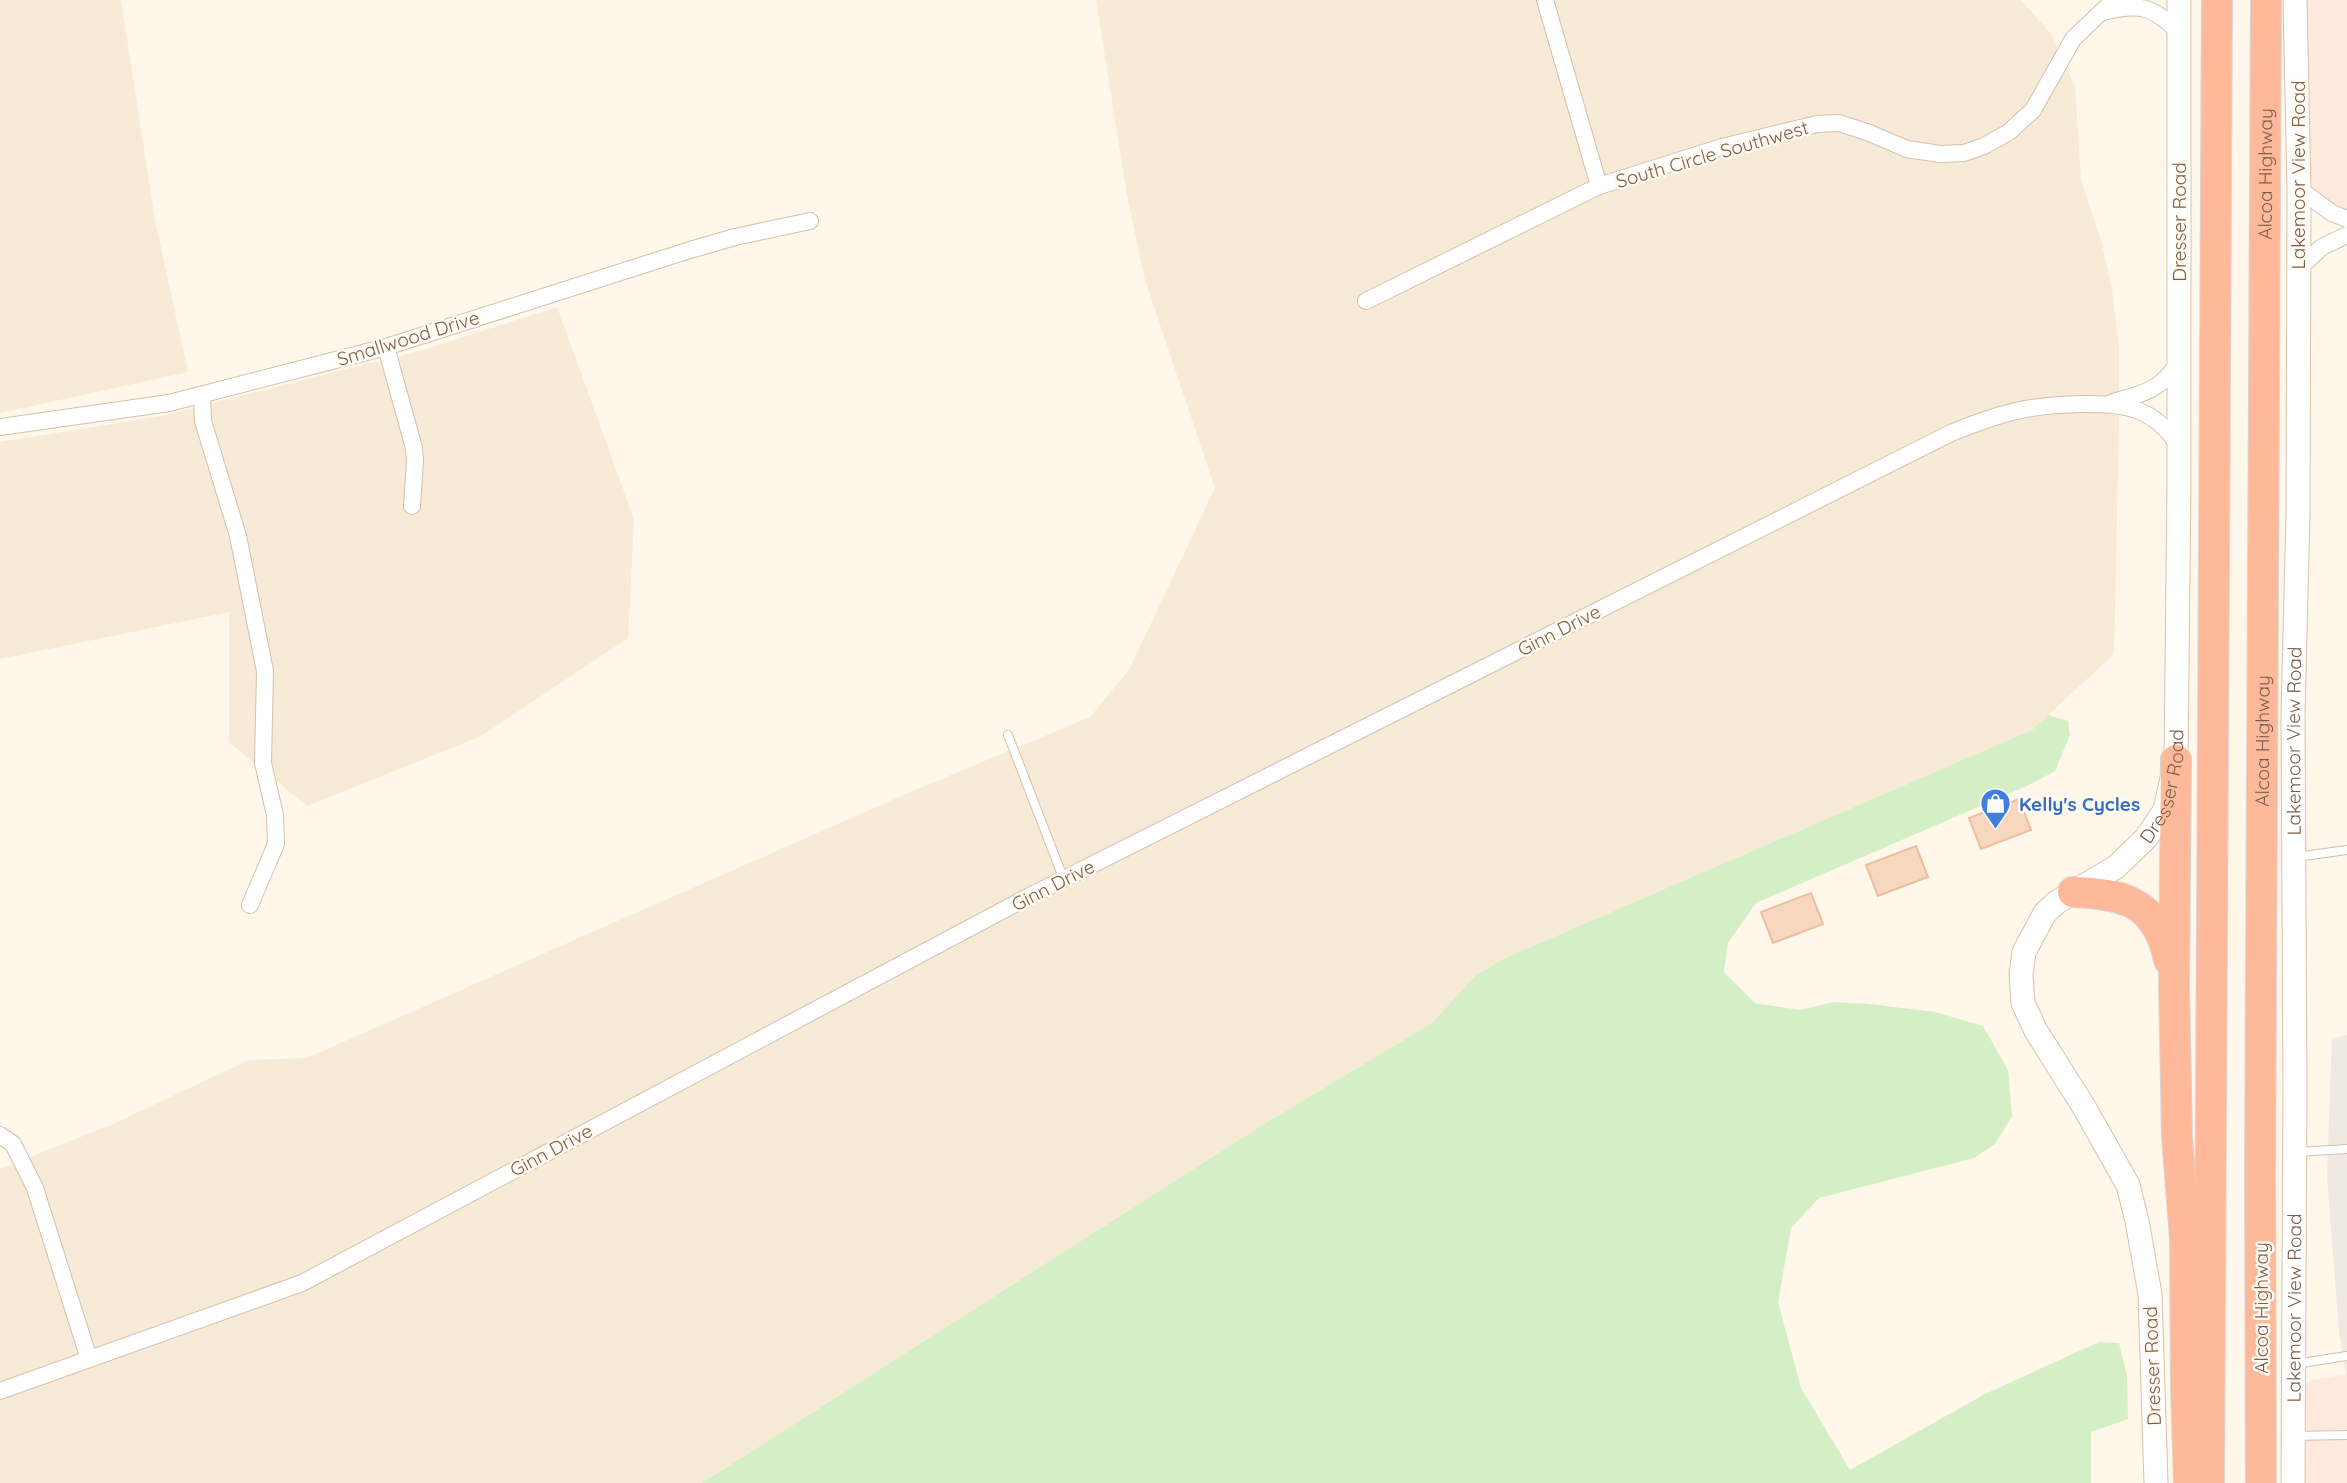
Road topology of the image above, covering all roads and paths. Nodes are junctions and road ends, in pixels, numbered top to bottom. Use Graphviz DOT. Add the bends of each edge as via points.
graph roads {
  1 [pos="1545,0"];
  2 [pos="2114,0"];
  3 [pos="2179,0"];
  4 [pos="2217,0"];
  5 [pos="2266,0"];
  6 [pos="2295,0"];
  7 [pos="2099,12"];
  8 [pos="2179,33"];
  9 [pos="1599,186"];
  10 [pos="2299,189"];
  11 [pos="2347,219"];
  12 [pos="810,221"];
  13 [pos="2347,235"];
  14 [pos="2298,269"];
  15 [pos="1366,301"];
  16 [pos="386,347"];
  17 [pos="2179,362"];
  18 [pos="202,394"];
  19 [pos="2111,403"];
  20 [pos="0,427"];
  21 [pos="2179,445"];
  22 [pos="412,506"];
  23 [pos="1008,735"];
  24 [pos="2176,760"];
  25 [pos="2347,850"];
  26 [pos="2293,857"];
  27 [pos="1064,880"];
  28 [pos="2073,892"];
  29 [pos="250,905"];
  30 [pos="2174,986"];
  31 [pos="0,1135"];
  32 [pos="2347,1149"];
  33 [pos="2294,1153"];
  34 [pos="2347,1356"];
  35 [pos="89,1359"];
  36 [pos="2294,1364"];
  37 [pos="0,1391"];
  38 [pos="2347,1435"];
  39 [pos="2293,1436"];
  40 [pos="2156,1483"];
  41 [pos="2189,1483"];
  42 [pos="2209,1483"];
  43 [pos="2261,1483"];
  44 [pos="2293,1483"];
  1 -- 9 [label="street"];
  2 -- 7 [label="street, South Circle Southwest"];
  3 -- 8 [label="street, Dresser Road"];
  4 -- 42 [label="highway"];
  5 -- 43 [label="highway, Alcoa Highway"];
  6 -- 10 [label="street, Lakemoor View Road"];
  7 -- 8 [label="street" via="2141,7 2160,15"];
  7 -- 9 [label="street, South Circle Southwest" via="2073,39 2033,110 2009,131 1964,153 1907,149 1839,123 1817,124 1722,147"];
  8 -- 17 [label="street, Dresser Road"];
  9 -- 15 [label="street, South Circle Southwest"];
  10 -- 11 [label="street"];
  10 -- 14 [label="street, Lakemoor View Road"];
  12 -- 16 [label="street, Smallwood Drive" via="690,250"];
  13 -- 14 [label="street" via="2322,247"];
  14 -- 26 [label="street, Lakemoor View Road"];
  16 -- 18 [label="street, Smallwood Drive"];
  16 -- 22 [label="street" via="414,448"];
  17 -- 19 [label="street, Ginn Drive" via="2170,376 2148,392"];
  17 -- 21 [label="street, Dresser Road"];
  18 -- 20 [label="street, Smallwood Drive" via="169,403"];
  18 -- 29 [label="street" via="203,421 238,536 265,671 263,763 275,815 276,844"];
  19 -- 21 [label="street, Ginn Drive" via="2142,411 2162,424"];
  19 -- 27 [label="street, Ginn Drive" via="2023,408 1951,433"];
  21 -- 24 [label="street, Dresser Road"];
  23 -- 27 [label="lane"];
  24 -- 28 [label="street, Dresser Road" via="2165,810 2146,838 2116,867"];
  24 -- 30 [label="highway"];
  25 -- 26 [label="lane"];
  26 -- 33 [label="street, Lakemoor View Road"];
  27 -- 35 [label="street, Ginn Drive" via="302,1283"];
  28 -- 30 [label="highway" via="2105,893 2141,907 2166,946"];
  28 -- 40 [label="street, Dresser Road" via="2045,913 2024,952 2023,1003 2128,1185 2150,1294"];
  30 -- 41 [label="highway"];
  31 -- 35 [label="street" via="13,1144 35,1188"];
  32 -- 33 [label="lane"];
  33 -- 36 [label="street, Lakemoor View Road"];
  34 -- 36 [label="lane"];
  35 -- 37 [label="street, Ginn Drive"];
  36 -- 39 [label="street, Lakemoor View Road"];
  38 -- 39 [label="lane"];
  39 -- 44 [label="street, Lakemoor View Road"];
}
